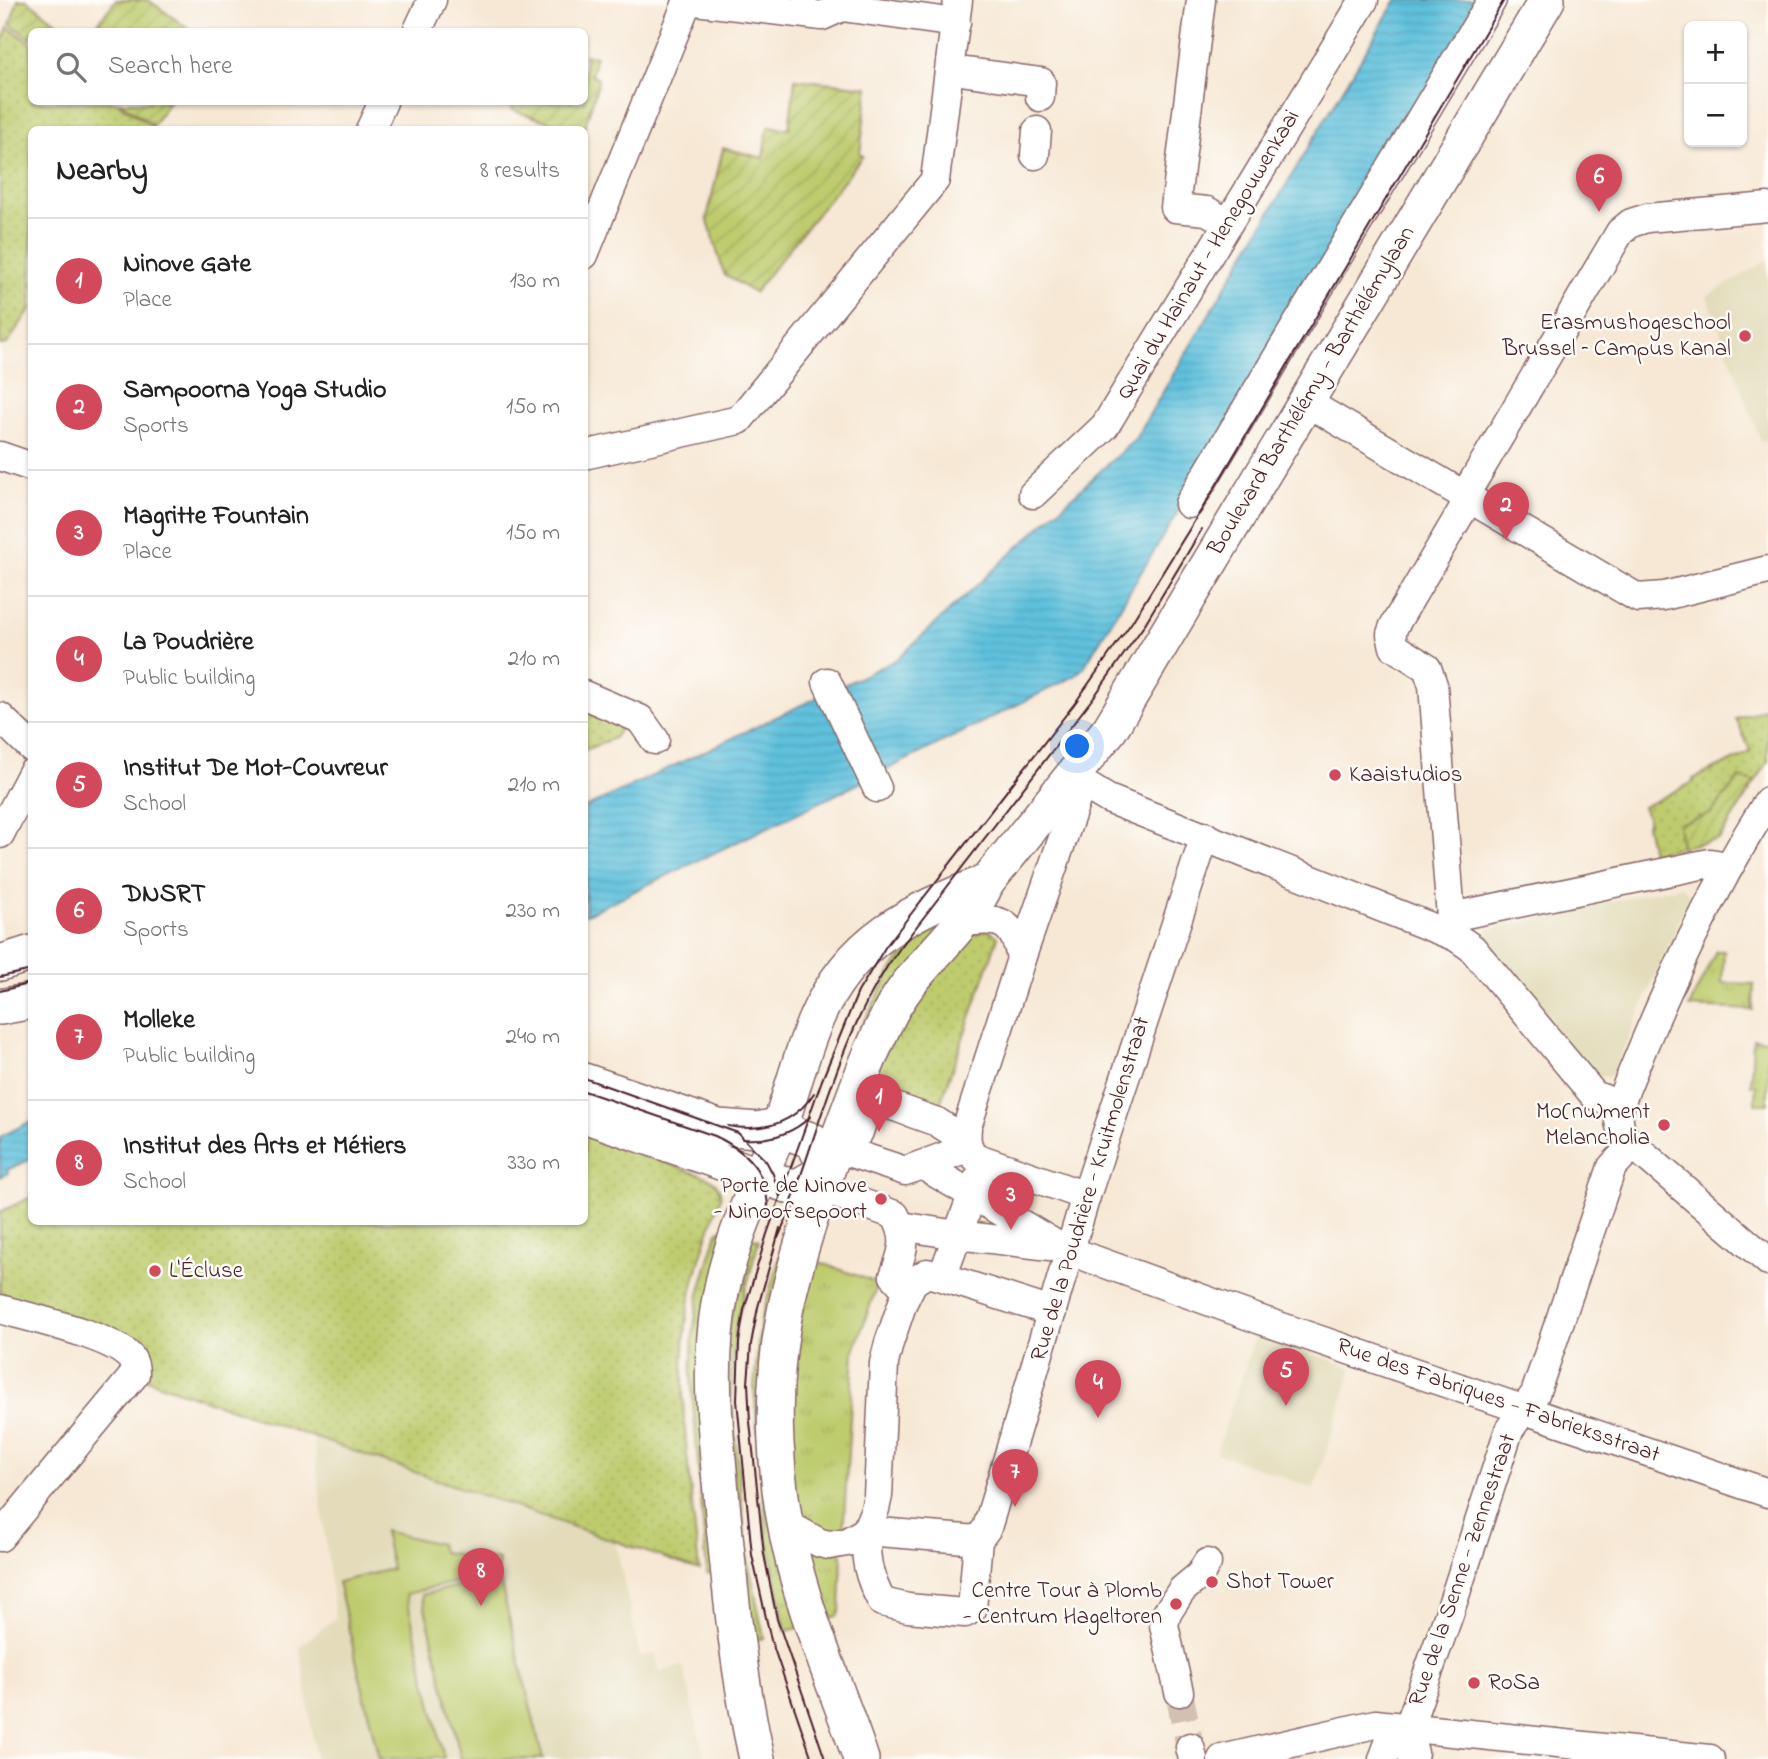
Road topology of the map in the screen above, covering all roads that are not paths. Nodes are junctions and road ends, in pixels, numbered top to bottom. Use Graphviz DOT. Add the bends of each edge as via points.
graph roads {
  1 [pos="432,0"];
  2 [pos="687,0"];
  3 [pos="1201,0"];
  4 [pos="1364,0"];
  5 [pos="1492,0"];
  6 [pos="1547,0"];
  7 [pos="957,11"];
  8 [pos="419,28"];
  9 [pos="967,72"];
  10 [pos="1040,97"];
  11 [pos="382,105"];
  12 [pos="372,126"];
  13 [pos="1768,207"];
  14 [pos="1228,223"];
  15 [pos="588,245"];
  16 [pos="1306,402"];
  17 [pos="588,454"];
  18 [pos="0,456"];
  19 [pos="28,466"];
  20 [pos="1033,494"];
  21 [pos="1465,495"];
  22 [pos="1189,504"];
  23 [pos="1768,570"];
  24 [pos="829,686"];
  25 [pos="588,697"];
  26 [pos="0,717"];
  27 [pos="655,740"];
  28 [pos="28,744"];
  29 [pos="1076,780"];
  30 [pos="28,781"];
  31 [pos="875,782"];
  32 [pos="1768,801"];
  33 [pos="0,834"];
  34 [pos="1205,836"];
  35 [pos="1728,866"];
  36 [pos="987,882"];
  37 [pos="960,923"];
  38 [pos="1448,924"];
  39 [pos="28,954"];
  40 [pos="1021,959"];
  41 [pos="0,963"];
  42 [pos="28,1002"];
  43 [pos="0,1007"];
  44 [pos="588,1082"];
  45 [pos="1619,1105"];
  46 [pos="588,1116"];
  47 [pos="772,1128"];
  48 [pos="963,1142"];
  49 [pos="1633,1145"];
  50 [pos="922,1165"];
  51 [pos="838,1172"];
  52 [pos="760,1177"];
  53 [pos="972,1195"];
  54 [pos="1086,1196"];
  55 [pos="901,1226"];
  56 [pos="957,1235"];
  57 [pos="817,1244"];
  58 [pos="1070,1251"];
  59 [pos="1768,1261"];
  60 [pos="944,1272"];
  61 [pos="908,1284"];
  62 [pos="0,1309"];
  63 [pos="1052,1312"];
  64 [pos="1523,1410"];
  65 [pos="1768,1493"];
  66 [pos="786,1524"];
  67 [pos="866,1531"];
  68 [pos="0,1537"];
  69 [pos="978,1540"];
  70 [pos="1207,1563"];
  71 [pos="1179,1692"];
  72 [pos="1408,1729"];
  73 [pos="757,1759"];
  74 [pos="861,1759"];
  75 [pos="1222,1759"];
  76 [pos="1383,1759"];
  77 [pos="1412,1759"];
  78 [pos="1710,1759"];
  1 -- 8 [label="street"];
  2 -- 7 [label="street" via="822,16 842,7"];
  2 -- 15 [label="street"];
  3 -- 14 [label="street" via="1175,208 1208,211"];
  4 -- 14 [label="street, Quai du Hainaut - Henegouwenkaai"];
  5 -- 22 [label="street, Boulevard Barthélémy - Barthélémylaan"];
  6 -- 16 [label="main road, Boulevard Barthélémy - Barthélémylaan"];
  7 -- 17 [label="street" via="935,180 739,420"];
  9 -- 10 [label="street" via="1041,82"];
  11 -- 12 [label="street"];
  13 -- 21 [label="street" via="1647,218 1620,232"];
  14 -- 20 [label="street, Quai du Hainaut - Henegouwenkaai" via="1105,426"];
  16 -- 21 [label="street"];
  16 -- 29 [label="main road, Boulevard Barthélémy - Barthélémylaan"];
  18 -- 19 [label="street"];
  21 -- 23 [label="street" via="1638,598 1664,596"];
  21 -- 38 [label="street" via="1463,509 1391,634 1394,647 1431,674"];
  24 -- 31 [label="street"];
  25 -- 27 [label="street" via="640,719"];
  26 -- 28 [label="street"];
  29 -- 34 [label="street" via="1108,799"];
  29 -- 36 [label="main road"];
  29 -- 40 [label="street, Boulevard Barthélémy - Barthélémylaan"];
  30 -- 33 [label="street"];
  32 -- 35 [label="street"];
  34 -- 38 [label="street"];
  34 -- 54 [label="street, Rue de la Poudrière - Kruitmolenstraat"];
  35 -- 38 [label="street" via="1710,863"];
  35 -- 45 [label="street" via="1657,1012"];
  36 -- 37 [label="main road"];
  36 -- 47 [label="main road" via="895,924 864,947 839,975"];
  37 -- 40 [label="street" via="987,918 1002,923 1014,933"];
  37 -- 51 [label="main road" via="891,1010 872,1051"];
  38 -- 45 [label="street" via="1594,1096"];
  39 -- 41 [label="main road"];
  40 -- 48 [label="street, Boulevard Barthélémy - Barthélémylaan"];
  42 -- 43 [label="main road"];
  44 -- 47 [label="main road" via="718,1126"];
  45 -- 49 [label="street" via="1619,1124"];
  46 -- 52 [label="main road"];
  47 -- 51 [label="main road" via="813,1141"];
  47 -- 52 [label="main road"];
  48 -- 50 [label="street"];
  48 -- 51 [label="street" via="937,1122 870,1098"];
  48 -- 53 [label="street, Boulevard Barthélémy - Barthélémylaan" via="979,1175"];
  48 -- 54 [label="street" via="975,1157"];
  49 -- 59 [label="street"];
  49 -- 64 [label="street, Rue de la Senne - Zennestraat" via="1612,1167 1535,1394"];
  50 -- 51 [label="street" via="905,1171"];
  50 -- 53 [label="street"];
  51 -- 52 [label="main road" via="796,1188"];
  51 -- 55 [label="street" via="895,1215"];
  51 -- 57 [label="street"];
  51 -- 66 [label="main road" via="799,1256 784,1317 776,1378"];
  52 -- 73 [label="main road" via="720,1297 712,1390 736,1648"];
  53 -- 56 [label="street, Boulevard Barthélémy - Barthélémylaan"];
  53 -- 56 [label="street" via="1060,1247"];
  54 -- 58 [label="street, Rue de la Poudrière - Kruitmolenstraat"];
  55 -- 56 [label="street"];
  55 -- 61 [label="street" via="905,1244 894,1276"];
  56 -- 60 [label="street, Boulevard Barthélémy - Barthélémylaan"];
  58 -- 63 [label="street, Rue de la Poudrière - Kruitmolenstraat"];
  58 -- 64 [label="street, Rue des Fabriques - Fabrieksstraat"];
  61 -- 63 [label="street" via="927,1273"];
  61 -- 67 [label="street" via="884,1363 878,1496"];
  62 -- 68 [label="street" via="111,1342 135,1364 135,1374"];
  63 -- 69 [label="street, Rue de la Poudrière - Kruitmolenstraat" via="987,1528"];
  64 -- 65 [label="street, Rue des Fabriques - Fabrieksstraat"];
  64 -- 72 [label="street, Rue de la Senne - Zennestraat" via="1508,1430"];
  66 -- 67 [label="street" via="830,1545"];
  66 -- 74 [label="main road" via="809,1612"];
  67 -- 69 [label="street"];
  67 -- 69 [label="street, Rue de la Poudrière - Kruitmolenstraat" via="870,1581 881,1602 965,1613 972,1609"];
  70 -- 71 [label="street" via="1182,1590 1164,1625"];
  72 -- 75 [label="street" via="1376,1724"];
  72 -- 76 [label="street, Rue de la Senne - Zennestraat" via="1389,1743"];
  72 -- 77 [label="street, Rue de la Senne - Zennestraat"];
  72 -- 78 [label="street"];
}
